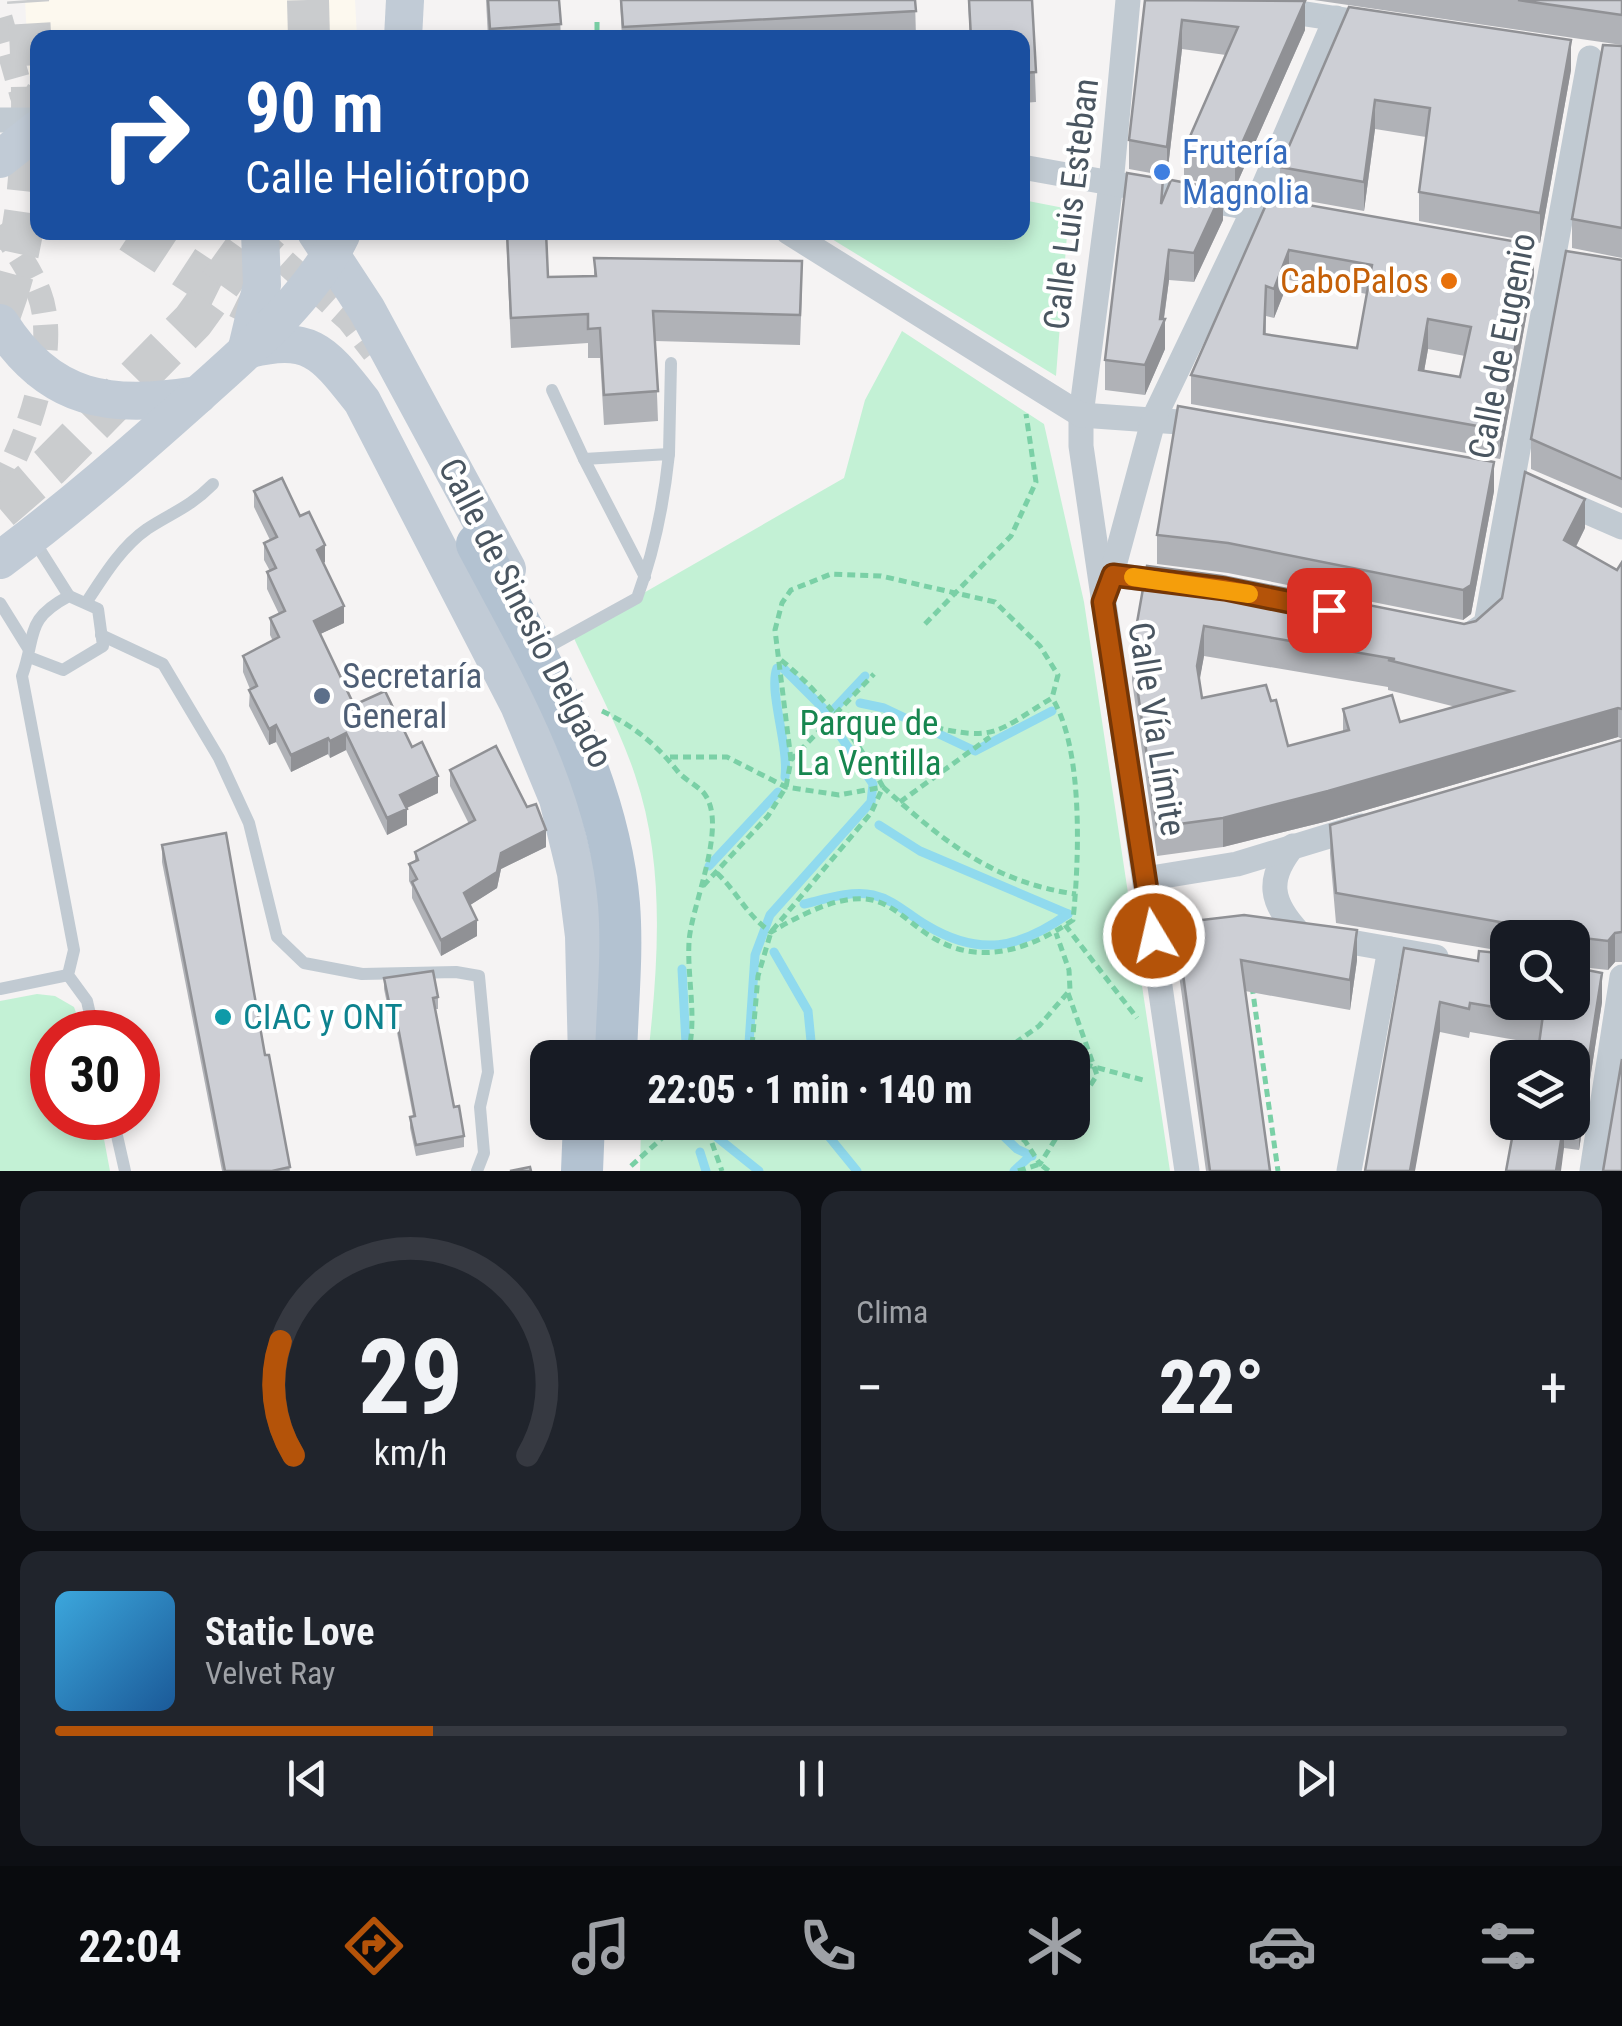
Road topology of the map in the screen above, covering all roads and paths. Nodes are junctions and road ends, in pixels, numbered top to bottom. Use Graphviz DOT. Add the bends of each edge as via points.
graph roads {
  1 [pos="406,0"];
  2 [pos="1128,0"];
  3 [pos="1214,0"];
  4 [pos="1336,18"];
  5 [pos="597,22"];
  6 [pos="1372,24"];
  7 [pos="404,30"];
  8 [pos="597,30"];
  9 [pos="1622,62"];
  10 [pos="0,120"];
  11 [pos="30,120"];
  12 [pos="30,136"];
  13 [pos="0,160"];
  14 [pos="1030,169"];
  15 [pos="1111,184"];
  16 [pos="1254,209"];
  17 [pos="1288,215"];
  18 [pos="260,240"];
  19 [pos="329,240"];
  20 [pos="331,240"];
  21 [pos="801,240"];
  22 [pos="0,323"];
  23 [pos="246,350"];
  24 [pos="671,363"];
  25 [pos="552,390"];
  26 [pos="198,395"];
  27 [pos="1026,414"];
  28 [pos="1080,415"];
  29 [pos="1154,418"];
  30 [pos="1238,429"];
  31 [pos="668,454"];
  32 [pos="584,459"];
  33 [pos="1499,476"];
  34 [pos="213,484"];
  35 [pos="1622,527"];
  36 [pos="31,537"];
  37 [pos="0,560"];
  38 [pos="1113,575"];
  39 [pos="645,577"];
  40 [pos="1206,587"];
  41 [pos="951,595"];
  42 [pos="70,596"];
  43 [pos="1103,602"];
  44 [pos="0,603"];
  45 [pos="86,603"];
  46 [pos="925,624"];
  47 [pos="101,636"];
  48 [pos="1457,636"];
  49 [pos="548,647"];
  50 [pos="29,653"];
  51 [pos="780,660"];
  52 [pos="874,674"];
  53 [pos="1052,698"];
  54 [pos="595,708"];
  55 [pos="832,714"];
  56 [pos="930,726"];
  57 [pos="992,735"];
  58 [pos="670,757"];
  59 [pos="792,760"];
  60 [pos="786,787"];
  61 [pos="883,788"];
  62 [pos="900,802"];
  63 [pos="1385,820"];
  64 [pos="1294,846"];
  65 [pos="717,873"];
  66 [pos="1145,879"];
  67 [pos="701,888"];
  68 [pos="1077,894"];
  69 [pos="1065,926"];
  70 [pos="1262,930"];
  71 [pos="771,932"];
  72 [pos="1056,932"];
  73 [pos="1299,934"];
  74 [pos="1390,949"];
  75 [pos="1468,962"];
  76 [pos="68,975"];
  77 [pos="1252,984"];
  78 [pos="1615,985"];
  79 [pos="0,988"];
  80 [pos="1068,993"];
  81 [pos="89,1010"];
  82 [pos="1144,1029"];
  83 [pos="588,1040"];
  84 [pos="591,1040"];
  85 [pos="616,1040"];
  86 [pos="627,1040"];
  87 [pos="692,1040"];
  88 [pos="753,1040"];
  89 [pos="1019,1040"];
  90 [pos="1090,1066"];
  91 [pos="1097,1068"];
  92 [pos="1159,1085"];
  93 [pos="1090,1091"];
  94 [pos="118,1140"];
  95 [pos="583,1140"];
  96 [pos="617,1140"];
  97 [pos="657,1140"];
  98 [pos="1023,1140"];
  99 [pos="1055,1140"];
  100 [pos="712,1143"];
  101 [pos="1040,1164"];
  102 [pos="621,1168"];
  103 [pos="126,1171"];
  104 [pos="476,1171"];
  105 [pos="582,1171"];
  106 [pos="722,1171"];
  107 [pos="1018,1171"];
  108 [pos="1049,1171"];
  109 [pos="1187,1171"];
  110 [pos="1278,1171"];
  111 [pos="1350,1171"];
  112 [pos="1592,1171"];
  1 -- 7 [label="main road"];
  2 -- 15 [label="street, Calle Luis Esteban"];
  3 -- 4 [label="street"];
  4 -- 6 [label="street"];
  4 -- 16 [label="street"];
  5 -- 8 [label="path"];
  9 -- 33 [label="street, Calle de Eugenio" via="1581,56 1553,262"];
  10 -- 11 [label="street"];
  12 -- 13 [label="main road"];
  14 -- 15 [label="street"];
  15 -- 16 [label="street"];
  15 -- 28 [label="street, Calle Luis Esteban"];
  16 -- 17 [label="street"];
  16 -- 29 [label="street"];
  18 -- 23 [label="main road" via="262,285"];
  19 -- 23 [label="main road"];
  20 -- 49 [label="main road, Calle de Sinesio Delgado"];
  21 -- 28 [label="street"];
  22 -- 26 [label="main road" via="17,350 59,385 134,404"];
  23 -- 26 [label="main road"];
  23 -- 83 [label="main road, Calle de Sinesio Delgado" via="302,343 330,360 362,401 519,705 568,834 584,936"];
  24 -- 31 [label="lane"];
  25 -- 32 [label="lane"];
  26 -- 36 [label="main road"];
  27 -- 41 [label="path" via="1036,482 1011,536"];
  28 -- 29 [label="street"];
  28 -- 43 [label="street, Calle Vía Límite"];
  29 -- 30 [label="street"];
  29 -- 38 [label="street"];
  31 -- 32 [label="lane"];
  31 -- 39 [label="lane"];
  32 -- 39 [label="lane"];
  33 -- 35 [label="street"];
  33 -- 48 [label="street, Calle de Eugenio" via="1486,624"];
  34 -- 45 [label="lane" via="187,509 146,530 108,568"];
  36 -- 37 [label="main road"];
  36 -- 42 [label="lane"];
  38 -- 40 [label="street"];
  38 -- 43 [label="street"];
  39 -- 49 [label="lane" via="638,598"];
  41 -- 46 [label="path"];
  41 -- 51 [label="path" via="881,576 806,580 791,590 776,621"];
  41 -- 53 [label="path" via="995,602 1014,616 1058,675"];
  42 -- 45 [label="lane"];
  42 -- 50 [label="lane" via="43,610 28,636"];
  43 -- 66 [label="street, Calle Vía Límite"];
  44 -- 50 [label="lane"];
  45 -- 47 [label="lane" via="98,609"];
  47 -- 50 [label="lane" via="102,646 64,670"];
  47 -- 104 [label="lane" via="163,664 250,823 277,936 304,963 362,974 479,976 488,1072 480,1107 484,1153"];
  49 -- 86 [label="main road, Calle de Sinesio Delgado" via="599,750 628,842 636,971"];
  50 -- 76 [label="lane" via="22,676 74,950"];
  51 -- 55 [label="path" via="814,687"];
  51 -- 59 [label="path"];
  52 -- 55 [label="path"];
  53 -- 57 [label="path"];
  53 -- 68 [label="path" via="1069,759"];
  54 -- 58 [label="path" via="628,723"];
  55 -- 59 [label="path"];
  55 -- 61 [label="path" via="861,746"];
  56 -- 57 [label="path"];
  57 -- 62 [label="path"];
  58 -- 60 [label="path" via="728,757"];
  58 -- 67 [label="path" via="706,794 712,819"];
  59 -- 60 [label="path"];
  60 -- 61 [label="path" via="839,795"];
  60 -- 65 [label="path"];
  61 -- 62 [label="path"];
  61 -- 71 [label="path" via="871,813"];
  62 -- 68 [label="path" via="980,864 1032,888"];
  63 -- 64 [label="street"];
  64 -- 66 [label="street" via="1236,864"];
  64 -- 73 [label="street" via="1275,868 1275,892 1282,915"];
  65 -- 67 [label="path"];
  65 -- 71 [label="path" via="750,918"];
  66 -- 109 [label="street, Calle Vía Límite" via="1163,935"];
  67 -- 87 [label="path" via="689,945"];
  68 -- 69 [label="path" via="1073,920"];
  69 -- 72 [label="path"];
  69 -- 82 [label="path"];
  70 -- 73 [label="street"];
  71 -- 72 [label="path" via="831,904 871,899 964,951 1010,951"];
  71 -- 88 [label="path" via="758,976"];
  72 -- 80 [label="path" via="1069,970"];
  73 -- 74 [label="street"];
  74 -- 75 [label="street"];
  74 -- 111 [label="street"];
  76 -- 79 [label="lane"];
  76 -- 81 [label="lane"];
  77 -- 110 [label="path"];
  78 -- 112 [label="street"];
  80 -- 89 [label="path"];
  80 -- 91 [label="path"];
  84 -- 85 [label="main road" via="602,957 590,834 557,740 469,548 560,704 600,804 619,904"];
  90 -- 91 [label="path"];
  91 -- 92 [label="path"];
  91 -- 93 [label="path"];
  94 -- 103 [label="lane"];
  95 -- 105 [label="main road"];
  96 -- 102 [label="main road"];
  97 -- 102 [label="path"];
  98 -- 101 [label="path"];
  99 -- 101 [label="path"];
  100 -- 106 [label="path"];
  101 -- 107 [label="path"];
  101 -- 108 [label="path"];
}
